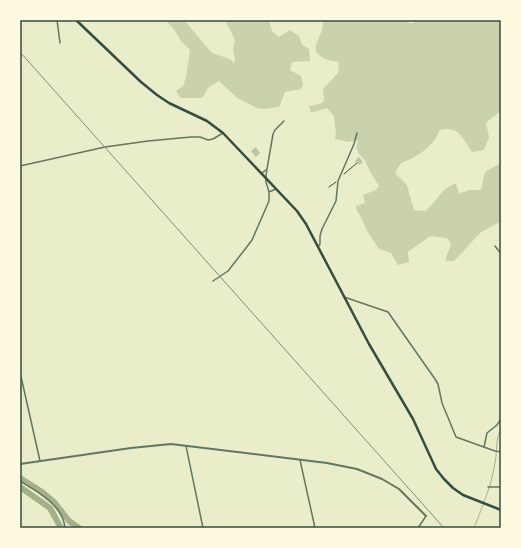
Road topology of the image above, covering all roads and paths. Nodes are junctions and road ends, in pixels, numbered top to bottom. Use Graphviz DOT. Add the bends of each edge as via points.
graph roads {
  1 [pos="57,20"];
  2 [pos="76,20"];
  3 [pos="60,43"];
  4 [pos="284,121"];
  5 [pos="223,133"];
  6 [pos="357,133"];
  7 [pos="357,163"];
  8 [pos="20,166"];
  9 [pos="267,169"];
  10 [pos="262,174"];
  11 [pos="339,179"];
  12 [pos="330,187"];
  13 [pos="276,189"];
  14 [pos="269,192"];
  15 [pos="495,246"];
  16 [pos="318,247"];
  17 [pos="501,254"];
  18 [pos="213,281"];
  19 [pos="344,297"];
  20 [pos="20,372"];
  21 [pos="501,419"];
  22 [pos="186,446"];
  23 [pos="484,447"];
  24 [pos="500,452"];
  25 [pos="300,460"];
  26 [pos="40,461"];
  27 [pos="20,464"];
  28 [pos="20,481"];
  29 [pos="489,487"];
  30 [pos="501,487"];
  31 [pos="501,510"];
  32 [pos="426,516"];
  33 [pos="65,528"];
  34 [pos="203,528"];
  35 [pos="315,528"];
  36 [pos="418,528"];
  1 -- 3 [label="street"];
  2 -- 5 [label="main road" via="157,95 207,121"];
  4 -- 9 [label="street" via="273,134"];
  5 -- 8 [label="street" via="208,140 191,137 105,147"];
  5 -- 10 [label="main road"];
  6 -- 11 [label="street"];
  7 -- 11 [label="path"];
  9 -- 10 [label="street"];
  9 -- 14 [label="street" via="266,182"];
  10 -- 13 [label="main road"];
  11 -- 12 [label="path"];
  11 -- 16 [label="street" via="336,201 322,229"];
  13 -- 14 [label="street"];
  13 -- 16 [label="main road" via="306,224"];
  14 -- 18 [label="street" via="269,201 252,240 228,271"];
  15 -- 17 [label="street"];
  16 -- 19 [label="main road"];
  19 -- 23 [label="street" via="388,312 438,384 442,403 456,438"];
  19 -- 31 [label="main road" via="413,419 436,469 463,495"];
  20 -- 26 [label="street"];
  21 -- 23 [label="street" via="498,425 487,433"];
  22 -- 25 [label="street"];
  22 -- 26 [label="street" via="156,445"];
  22 -- 34 [label="street"];
  23 -- 24 [label="street"];
  25 -- 32 [label="street" via="357,469 382,479 399,489"];
  25 -- 35 [label="street"];
  26 -- 27 [label="street"];
  28 -- 33 [label="street" via="56,508 64,519"];
  29 -- 30 [label="street"];
  32 -- 36 [label="street"];
}
